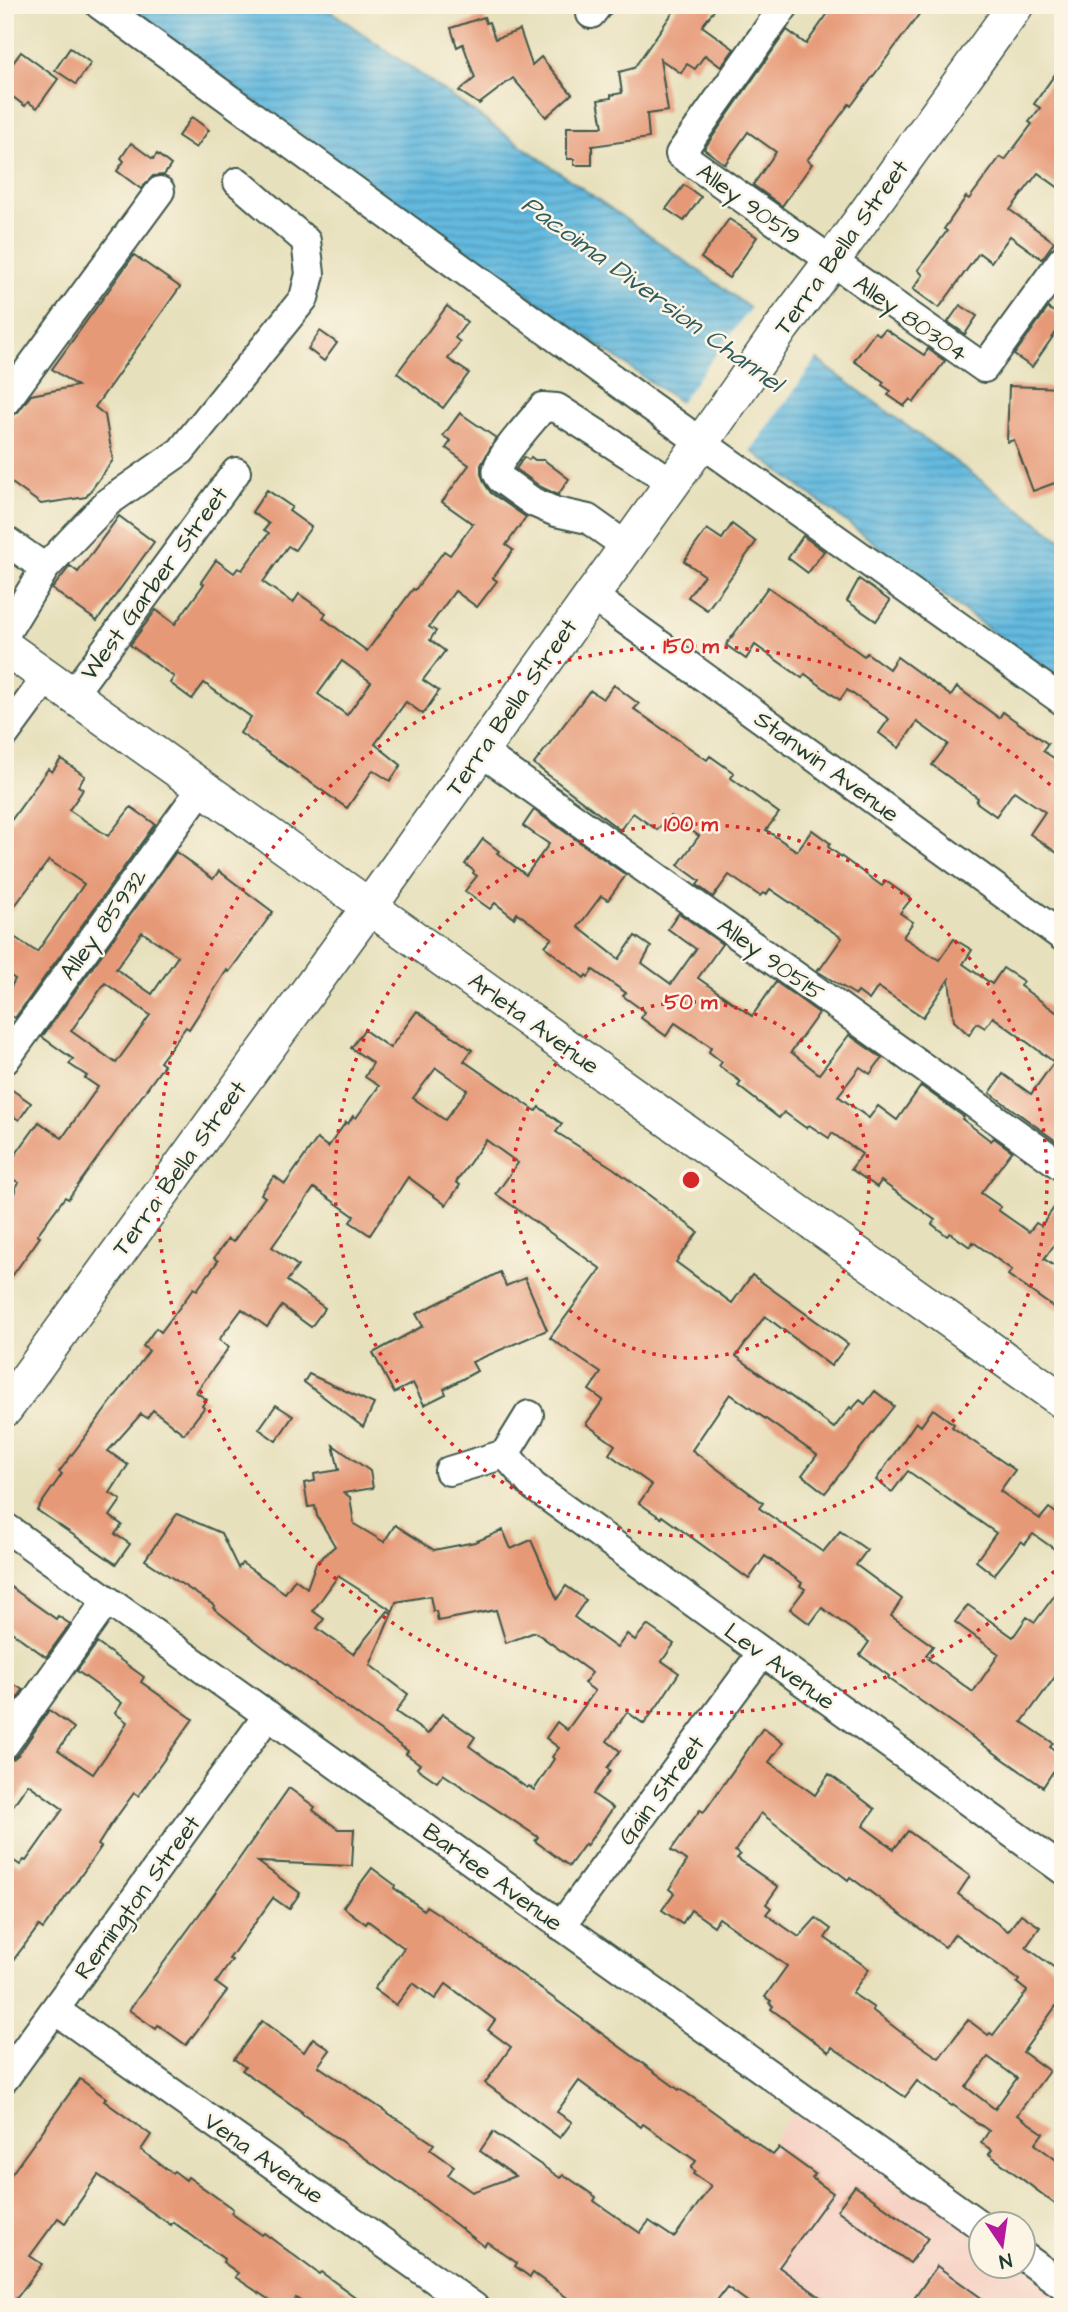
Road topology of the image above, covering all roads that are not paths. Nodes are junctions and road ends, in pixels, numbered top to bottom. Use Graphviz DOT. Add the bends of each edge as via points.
graph roads {
  1 [pos="100,5"];
  2 [pos="785,5"];
  3 [pos="1016,5"];
  4 [pos="238,182"];
  5 [pos="160,191"];
  6 [pos="1063,259"];
  7 [pos="831,262"];
  8 [pos="5,402"];
  9 [pos="706,435"];
  10 [pos="236,472"];
  11 [pos="672,482"];
  12 [pos="5,540"];
  13 [pos="626,546"];
  14 [pos="45,568"];
  15 [pos="591,595"];
  16 [pos="5,634"];
  17 [pos="5,647"];
  18 [pos="59,686"];
  19 [pos="1063,701"];
  20 [pos="5,734"];
  21 [pos="480,751"];
  22 [pos="202,788"];
  23 [pos="370,906"];
  24 [pos="1063,937"];
  25 [pos="5,1060"];
  26 [pos="1063,1167"];
  27 [pos="1063,1401"];
  28 [pos="5,1409"];
  29 [pos="530,1415"];
  30 [pos="505,1454"];
  31 [pos="449,1471"];
  32 [pos="5,1527"];
  33 [pos="107,1600"];
  34 [pos="762,1653"];
  35 [pos="268,1715"];
  36 [pos="5,1744"];
  37 [pos="1063,1870"];
  38 [pos="561,1926"];
  39 [pos="55,2010"];
  40 [pos="5,2078"];
  41 [pos="967,2216"];
  42 [pos="1036,2265"];
  43 [pos="1063,2285"];
  44 [pos="1063,2297"];
  45 [pos="474,2307"];
  46 [pos="1056,2307"];
  1 -- 9 [label="street"];
  2 -- 7 [label="street, Alley 90519" via="680,154"];
  3 -- 7 [label="main road, Terra Bella Street"];
  4 -- 14 [label="street" via="306,241 310,274 304,298 181,451 108,502"];
  5 -- 8 [label="street"];
  6 -- 7 [label="street, Alley 80304" via="984,368"];
  7 -- 9 [label="main road, Terra Bella Street"];
  9 -- 11 [label="main road, Terra Bella Street"];
  9 -- 19 [label="street"];
  10 -- 18 [label="street, West Garber Street"];
  11 -- 13 [label="main road, Terra Bella Street"];
  11 -- 13 [label="street" via="557,408 543,407 506,454 498,467 501,479 533,502 588,519"];
  12 -- 14 [label="street"];
  13 -- 15 [label="main road, Terra Bella Street"];
  14 -- 16 [label="street"];
  15 -- 21 [label="main road, Terra Bella Street"];
  15 -- 24 [label="street, Stanwin Avenue"];
  17 -- 18 [label="main road, Arleta Avenue"];
  18 -- 20 [label="street, West Garber Street"];
  18 -- 22 [label="main road, Arleta Avenue"];
  21 -- 23 [label="main road, Terra Bella Street"];
  21 -- 26 [label="street, Alley 90515"];
  22 -- 23 [label="main road, Arleta Avenue"];
  22 -- 25 [label="street, Alley 85932"];
  23 -- 27 [label="main road, Arleta Avenue"];
  23 -- 28 [label="main road, Terra Bella Street"];
  29 -- 30 [label="street"];
  30 -- 31 [label="street"];
  30 -- 34 [label="street, Lev Avenue" via="533,1486"];
  32 -- 33 [label="street, Bartee Avenue"];
  33 -- 35 [label="street, Bartee Avenue"];
  33 -- 36 [label="street"];
  34 -- 37 [label="street, Lev Avenue"];
  34 -- 38 [label="street, Gain Street"];
  35 -- 38 [label="street, Bartee Avenue"];
  35 -- 39 [label="street, Remington Street"];
  38 -- 41 [label="street, Bartee Avenue"];
  39 -- 40 [label="street, Remington Street"];
  39 -- 45 [label="street, Vena Avenue"];
  42 -- 43 [label="street"];
  44 -- 46 [label="street"];
}
